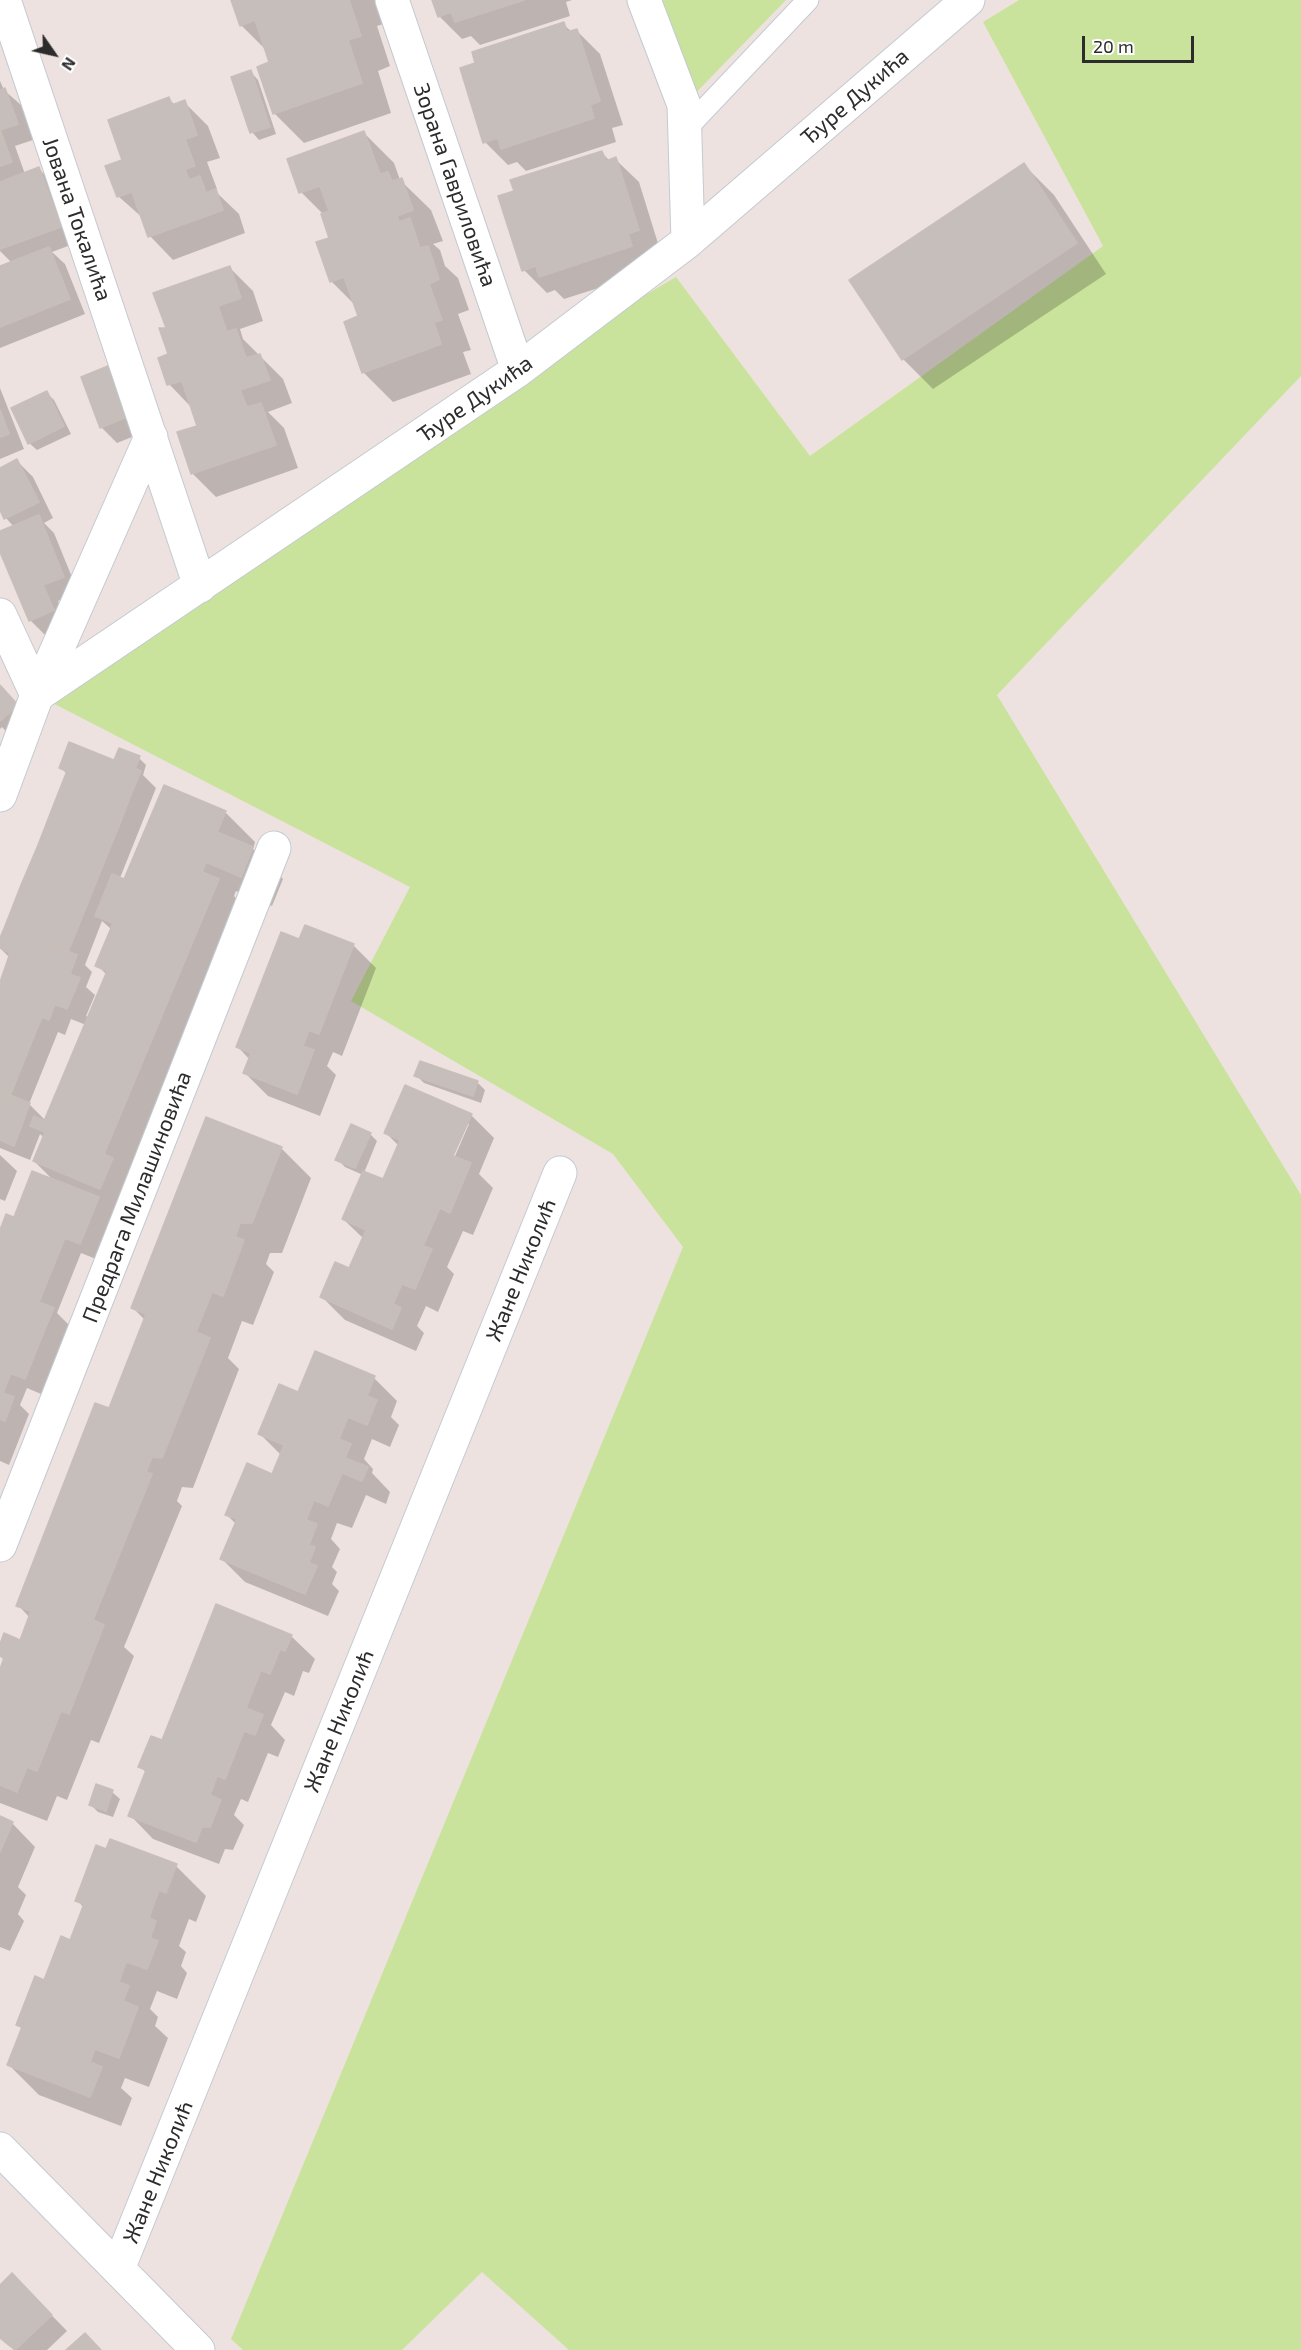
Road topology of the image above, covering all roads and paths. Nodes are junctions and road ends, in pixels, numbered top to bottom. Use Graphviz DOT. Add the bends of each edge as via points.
graph roads {
  1 [pos="4,0"];
  2 [pos="392,0"];
  3 [pos="644,0"];
  4 [pos="808,0"];
  5 [pos="968,0"];
  6 [pos="685,130"];
  7 [pos="688,242"];
  8 [pos="518,370"];
  9 [pos="151,438"];
  10 [pos="200,586"];
  11 [pos="0,615"];
  12 [pos="37,695"];
  13 [pos="0,795"];
  14 [pos="274,848"];
  15 [pos="560,1173"];
  16 [pos="0,1545"];
  17 [pos="0,2149"];
  18 [pos="118,2269"];
  19 [pos="198,2350"];
  1 -- 9 [label="street, Јована Токалића"];
  2 -- 8 [label="street, Зорана Гавриловића"];
  3 -- 6 [label="street" via="684,105"];
  4 -- 6 [label="lane"];
  5 -- 7 [label="street, Ђуре Дукића"];
  6 -- 7 [label="street"];
  7 -- 8 [label="street, Ђуре Дукића"];
  8 -- 10 [label="street, Ђуре Дукића"];
  9 -- 10 [label="street, Јована Токалића"];
  9 -- 12 [label="street"];
  10 -- 12 [label="street, Ђуре Дукића"];
  11 -- 12 [label="street"];
  12 -- 13 [label="street"];
  14 -- 16 [label="street, Предрага Милашиновића"];
  15 -- 18 [label="street, Жане Николић"];
  17 -- 18 [label="street"];
  18 -- 19 [label="street"];
}
